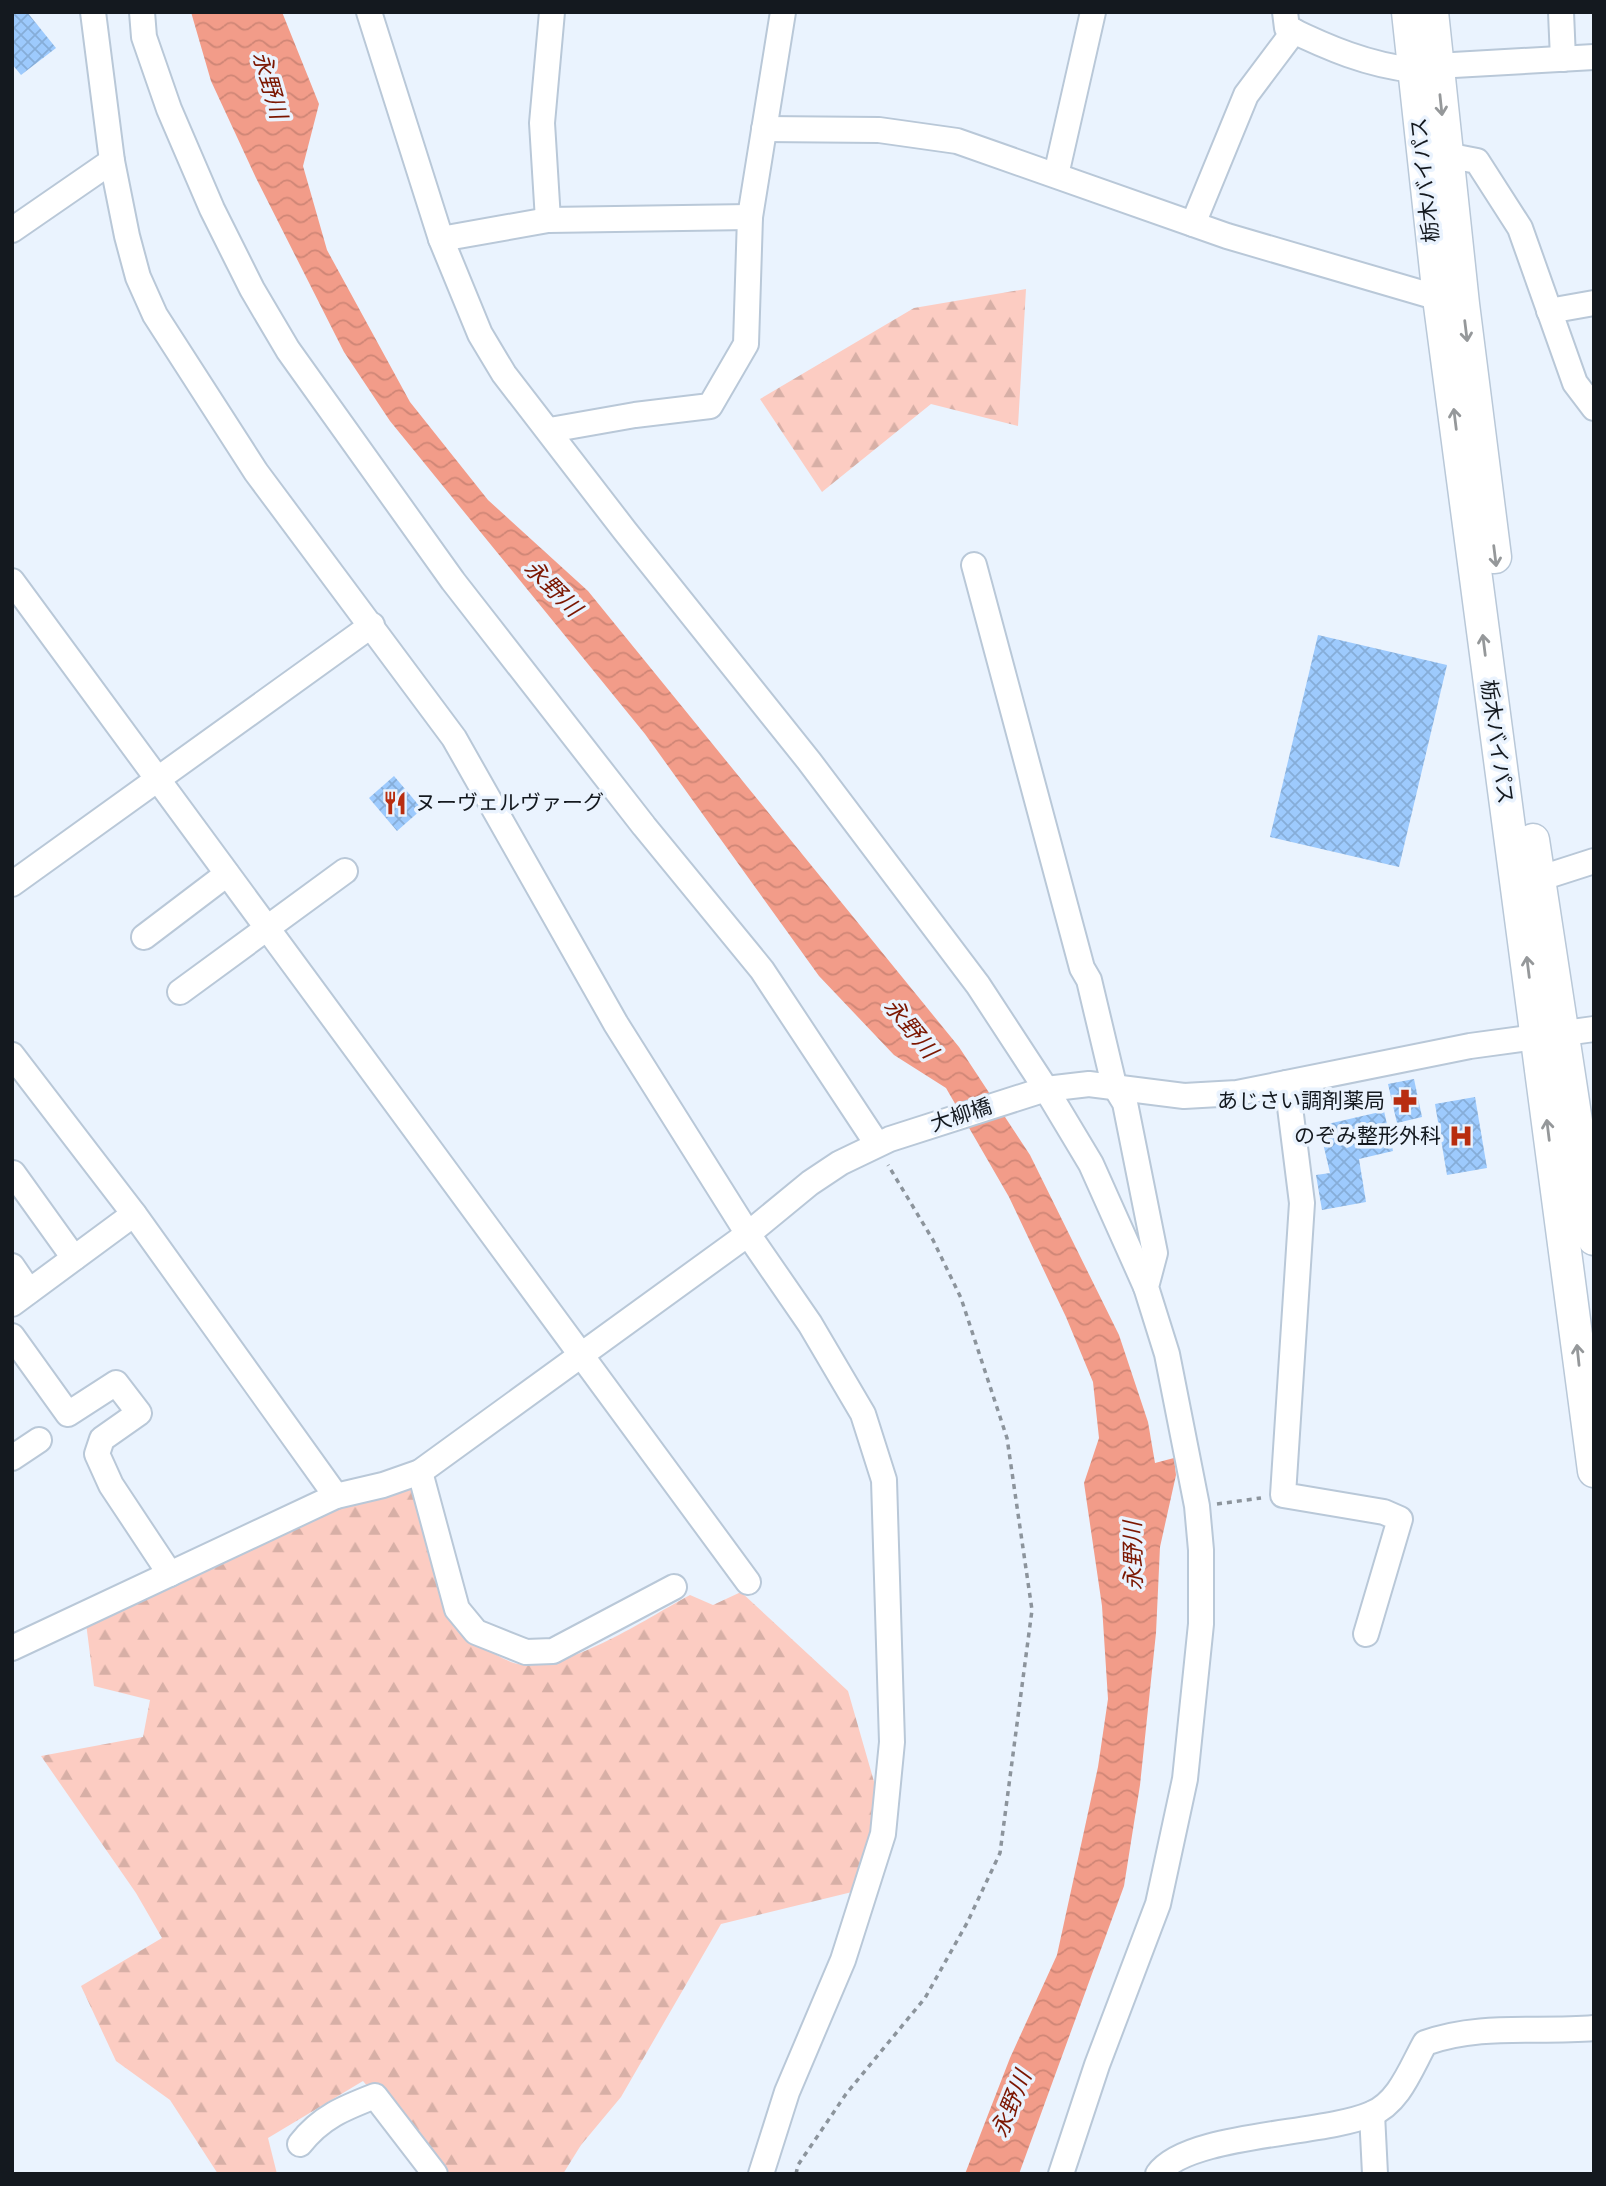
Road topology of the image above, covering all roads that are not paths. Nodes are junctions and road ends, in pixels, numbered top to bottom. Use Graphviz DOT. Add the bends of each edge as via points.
graph roads {
  1 [pos="93,12"];
  2 [pos="142,12"];
  3 [pos="369,12"];
  4 [pos="552,12"];
  5 [pos="783,12"];
  6 [pos="1093,12"];
  7 [pos="1408,12"];
  8 [pos="1432,12"];
  9 [pos="1561,12"];
  10 [pos="1289,22"];
  11 [pos="1594,57"];
  12 [pos="1563,59"];
  13 [pos="1425,68"];
  14 [pos="764,129"];
  15 [pos="1446,155"];
  16 [pos="112,161"];
  17 [pos="1056,174"];
  18 [pos="750,216"];
  19 [pos="548,220"];
  20 [pos="1193,224"];
  21 [pos="12,230"];
  22 [pos="441,239"];
  23 [pos="1439,298"];
  24 [pos="1594,303"];
  25 [pos="1549,311"];
  26 [pos="1594,408"];
  27 [pos="550,430"];
  28 [pos="974,565"];
  29 [pos="12,581"];
  30 [pos="372,625"];
  31 [pos="156,779"];
  32 [pos="1594,861"];
  33 [pos="345,871"];
  34 [pos="227,874"];
  35 [pos="1538,879"];
  36 [pos="12,884"];
  37 [pos="267,928"];
  38 [pos="144,937"];
  39 [pos="180,992"];
  40 [pos="1564,1032"];
  41 [pos="12,1055"];
  42 [pos="1287,1083"];
  43 [pos="1114,1085"];
  44 [pos="1040,1090"];
  45 [pos="883,1141"];
  46 [pos="13,1173"];
  47 [pos="134,1214"];
  48 [pos="748,1234"];
  49 [pos="1594,1239"];
  50 [pos="74,1258"];
  51 [pos="12,1266"];
  52 [pos="1146,1287"];
  53 [pos="21,1297"];
  54 [pos="12,1336"];
  55 [pos="583,1355"];
  56 [pos="38,1440"];
  57 [pos="12,1458"];
  58 [pos="1594,1471"];
  59 [pos="420,1472"];
  60 [pos="336,1496"];
  61 [pos="170,1574"];
  62 [pos="748,1582"];
  63 [pos="674,1587"];
  64 [pos="1366,1634"];
  65 [pos="12,1648"];
  66 [pos="1594,2028"];
  67 [pos="1372,2114"];
  68 [pos="300,2144"];
  69 [pos="435,2174"];
  70 [pos="761,2174"];
  71 [pos="1061,2174"];
  72 [pos="1158,2174"];
  73 [pos="1375,2174"];
  1 -- 16 [label="street"];
  2 -- 45 [label="street" via="152,61 201,184 252,289 288,350 453,581 762,970"];
  3 -- 22 [label="street"];
  4 -- 19 [label="street" via="541,123"];
  5 -- 14 [label="street"];
  6 -- 17 [label="street"];
  7 -- 13 [label="main road, 栃木バイパス"];
  8 -- 13 [label="main road, 栃木バイパス"];
  9 -- 12 [label="street"];
  10 -- 13 [label="street" via="1329,49 1390,67"];
  10 -- 20 [label="street" via="1246,94"];
  11 -- 12 [label="street"];
  12 -- 13 [label="street"];
  13 -- 15 [label="main road, 栃木バイパス, one-way"];
  13 -- 23 [label="main road, 栃木バイパス"];
  14 -- 17 [label="street" via="879,130 957,141"];
  14 -- 18 [label="street"];
  15 -- 25 [label="street" via="1477,161 1520,228"];
  15 -- 35 [label="main road, 栃木バイパス, one-way"];
  16 -- 21 [label="street"];
  16 -- 30 [label="street" via="138,277 155,315 257,472"];
  17 -- 20 [label="street"];
  18 -- 19 [label="street"];
  18 -- 27 [label="street" via="746,344 710,406"];
  19 -- 22 [label="street"];
  20 -- 23 [label="street"];
  22 -- 27 [label="street" via="480,334 504,374"];
  40 -- 23 [label="main road, 栃木バイパス, one-way"];
  24 -- 25 [label="street"];
  25 -- 26 [label="street" via="1575,383"];
  27 -- 44 [label="street" via="914,898 978,985"];
  28 -- 43 [label="street"];
  29 -- 31 [label="street"];
  30 -- 31 [label="street"];
  30 -- 48 [label="street" via="454,738 616,1024"];
  31 -- 34 [label="street"];
  31 -- 36 [label="street"];
  32 -- 35 [label="street"];
  33 -- 37 [label="street"];
  34 -- 37 [label="street"];
  34 -- 38 [label="street"];
  35 -- 40 [label="main road, 栃木バイパス"];
  37 -- 39 [label="street"];
  37 -- 55 [label="street"];
  40 -- 42 [label="street, 大柳橋"];
  40 -- 49 [label="main road, 栃木バイパス"];
  58 -- 40 [label="main road, 栃木バイパス, one-way"];
  41 -- 47 [label="street"];
  42 -- 43 [label="street, 大柳橋" via="1210,1096"];
  42 -- 64 [label="street" via="1303,1203 1283,1495 1384,1512 1400,1519"];
  43 -- 44 [label="street, 大柳橋"];
  43 -- 52 [label="street" via="1125,1102 1152,1232 1155,1253"];
  44 -- 45 [label="street, 大柳橋"];
  44 -- 52 [label="street" via="1091,1164"];
  45 -- 48 [label="street, 大柳橋" via="810,1182"];
  46 -- 50 [label="street"];
  47 -- 50 [label="street"];
  47 -- 60 [label="street"];
  48 -- 55 [label="street, 大柳橋"];
  48 -- 70 [label="street" via="810,1324 863,1414 884,1480 892,1682 892,1742 883,1834 843,1960 787,2092"];
  50 -- 53 [label="street"];
  51 -- 53 [label="street"];
  52 -- 71 [label="street" via="1167,1354 1197,1506 1201,1623 1195,1706 1176,1829 1158,1904"];
  54 -- 61 [label="street" via="68,1414 116,1383 139,1413 102,1439 97,1454 110,1485"];
  55 -- 59 [label="street, 大柳橋"];
  55 -- 62 [label="street"];
  56 -- 57 [label="street"];
  59 -- 60 [label="street, 大柳橋"];
  59 -- 63 [label="street" via="457,1609 476,1632 526,1652 553,1651"];
  60 -- 61 [label="street, 大柳橋"];
  61 -- 65 [label="street, 大柳橋"];
  66 -- 67 [label="street" via="1501,2029 1425,2043 1398,2093"];
  67 -- 72 [label="street" via="1219,2144 1166,2163"];
  67 -- 73 [label="street"];
  68 -- 69 [label="street" via="314,2126 334,2112 375,2096"];
}
